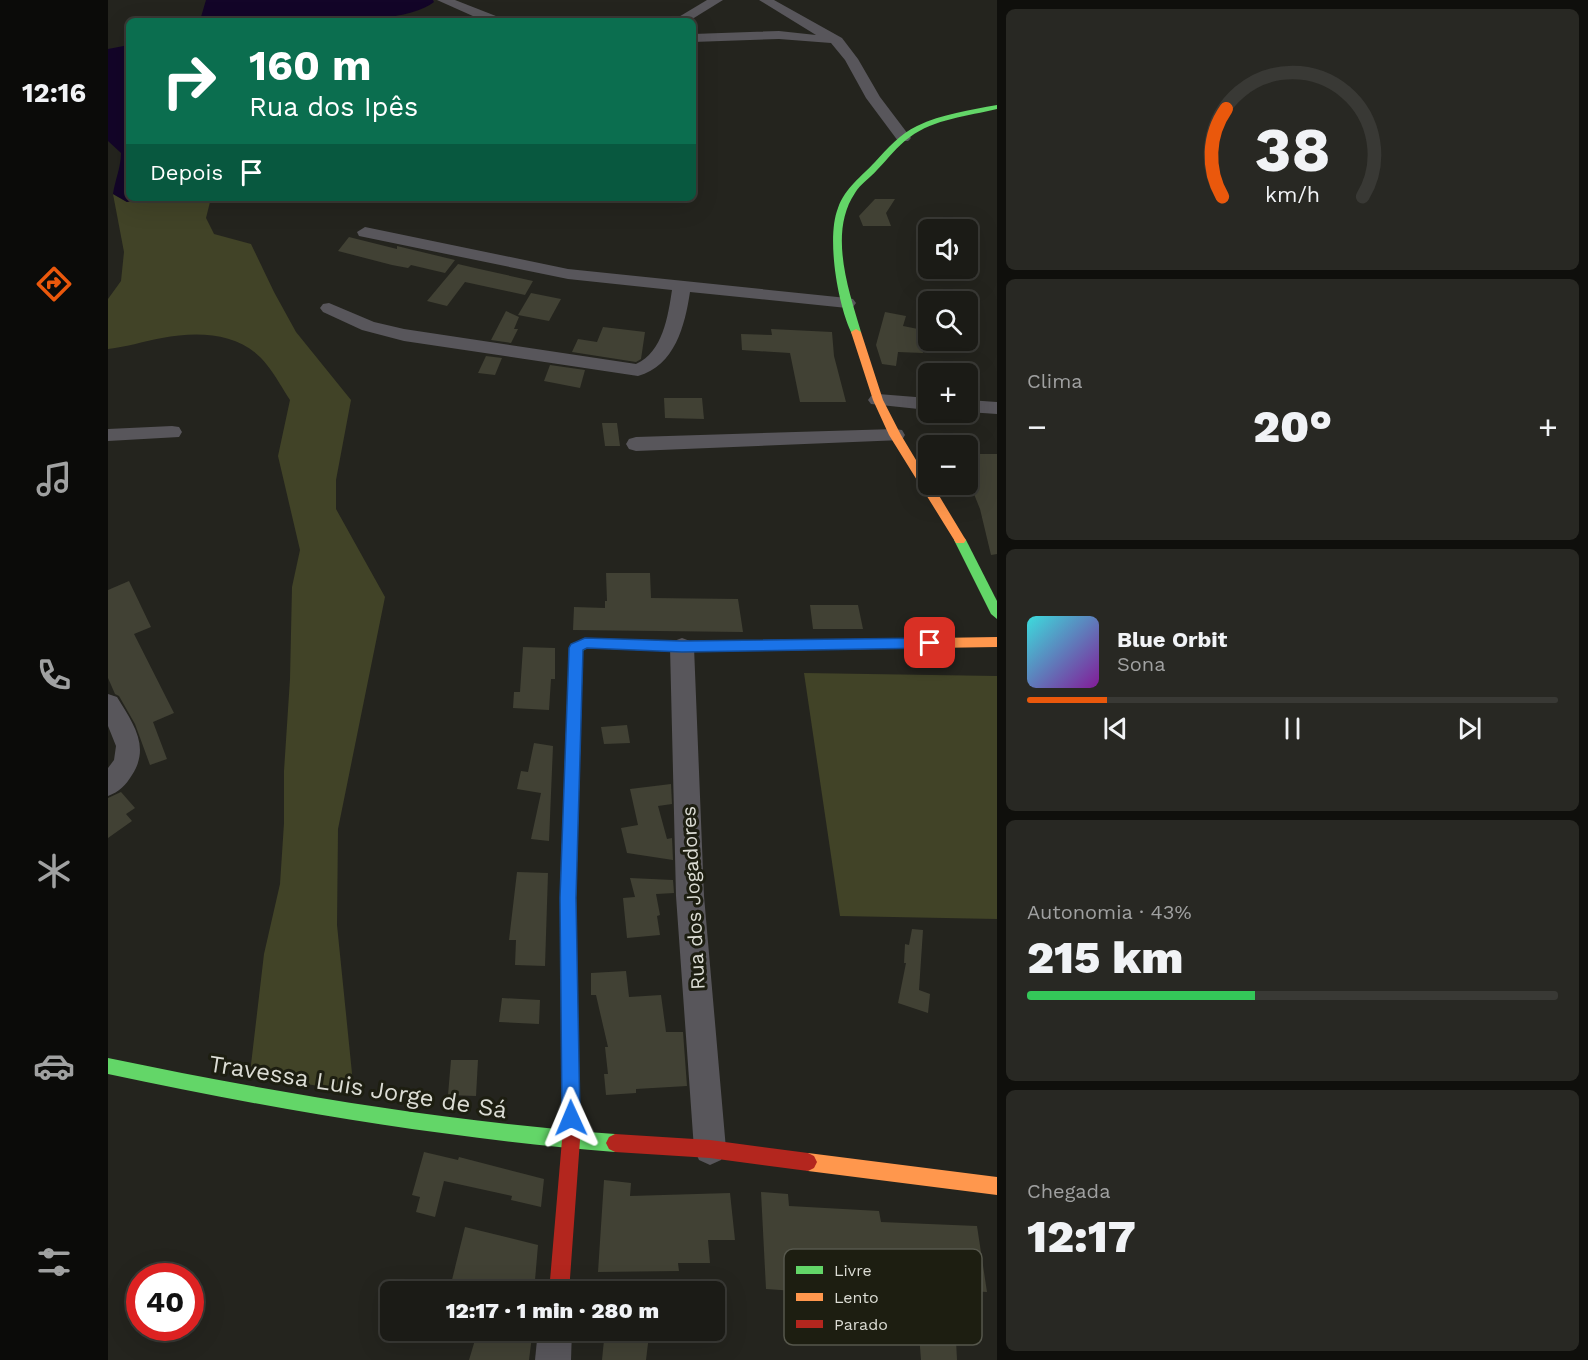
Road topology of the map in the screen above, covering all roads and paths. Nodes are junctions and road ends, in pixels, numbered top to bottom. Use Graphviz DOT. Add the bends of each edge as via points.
graph roads {
  1 [pos="443,0"];
  2 [pos="717,0"];
  3 [pos="765,0"];
  4 [pos="488,18"];
  5 [pos="684,18"];
  6 [pos="696,38"];
  7 [pos="837,40"];
  8 [pos="997,107"];
  9 [pos="903,138"];
  10 [pos="365,232"];
  11 [pos="682,285"];
  12 [pos="847,303"];
  13 [pos="328,308"];
  14 [pos="878,400"];
  15 [pos="918,403"];
  16 [pos="978,407"];
  17 [pos="997,408"];
  18 [pos="172,432"];
  19 [pos="108,435"];
  20 [pos="895,435"];
  21 [pos="636,444"];
  22 [pos="997,614"];
  23 [pos="997,642"];
  24 [pos="682,646"];
  25 [pos="108,704"];
  26 [pos="108,785"];
  27 [pos="108,1066"];
  28 [pos="572,1140"];
  29 [pos="710,1149"];
  30 [pos="997,1186"];
  31 [pos="559,1281"];
  32 [pos="554,1341"];
  33 [pos="553,1360"];
  1 -- 4 [label="street"];
  2 -- 5 [label="street"];
  3 -- 7 [label="street"];
  6 -- 7 [label="street" via="779,35"];
  7 -- 9 [label="street"];
  8 -- 9 [label="street" via="938,121"];
  9 -- 12 [label="street" via="850,193 841,212 838,257"];
  10 -- 11 [label="street" via="568,274"];
  11 -- 12 [label="street"];
  11 -- 13 [label="street" via="672,333 651,363 638,370 404,335 368,326"];
  12 -- 14 [label="street"];
  14 -- 15 [label="street"];
  14 -- 20 [label="street"];
  16 -- 17 [label="street"];
  18 -- 19 [label="street"];
  20 -- 21 [label="street"];
  20 -- 22 [label="street" via="969,553"];
  23 -- 24 [label="street"];
  24 -- 28 [label="street" via="585,643 576,648 568,898"];
  24 -- 29 [label="street, Rua dos Jogadores" via="690,896"];
  25 -- 26 [label="street" via="130,748 126,766"];
  27 -- 28 [label="street, Travessa Luis Jorge de Sá" via="220,1090 401,1120"];
  28 -- 29 [label="street, Travessa Luis Jorge de Sá"];
  28 -- 31 [label="street"];
  29 -- 30 [label="street, Travessa Luis Jorge de Sá"];
  32 -- 33 [label="street"];
}
